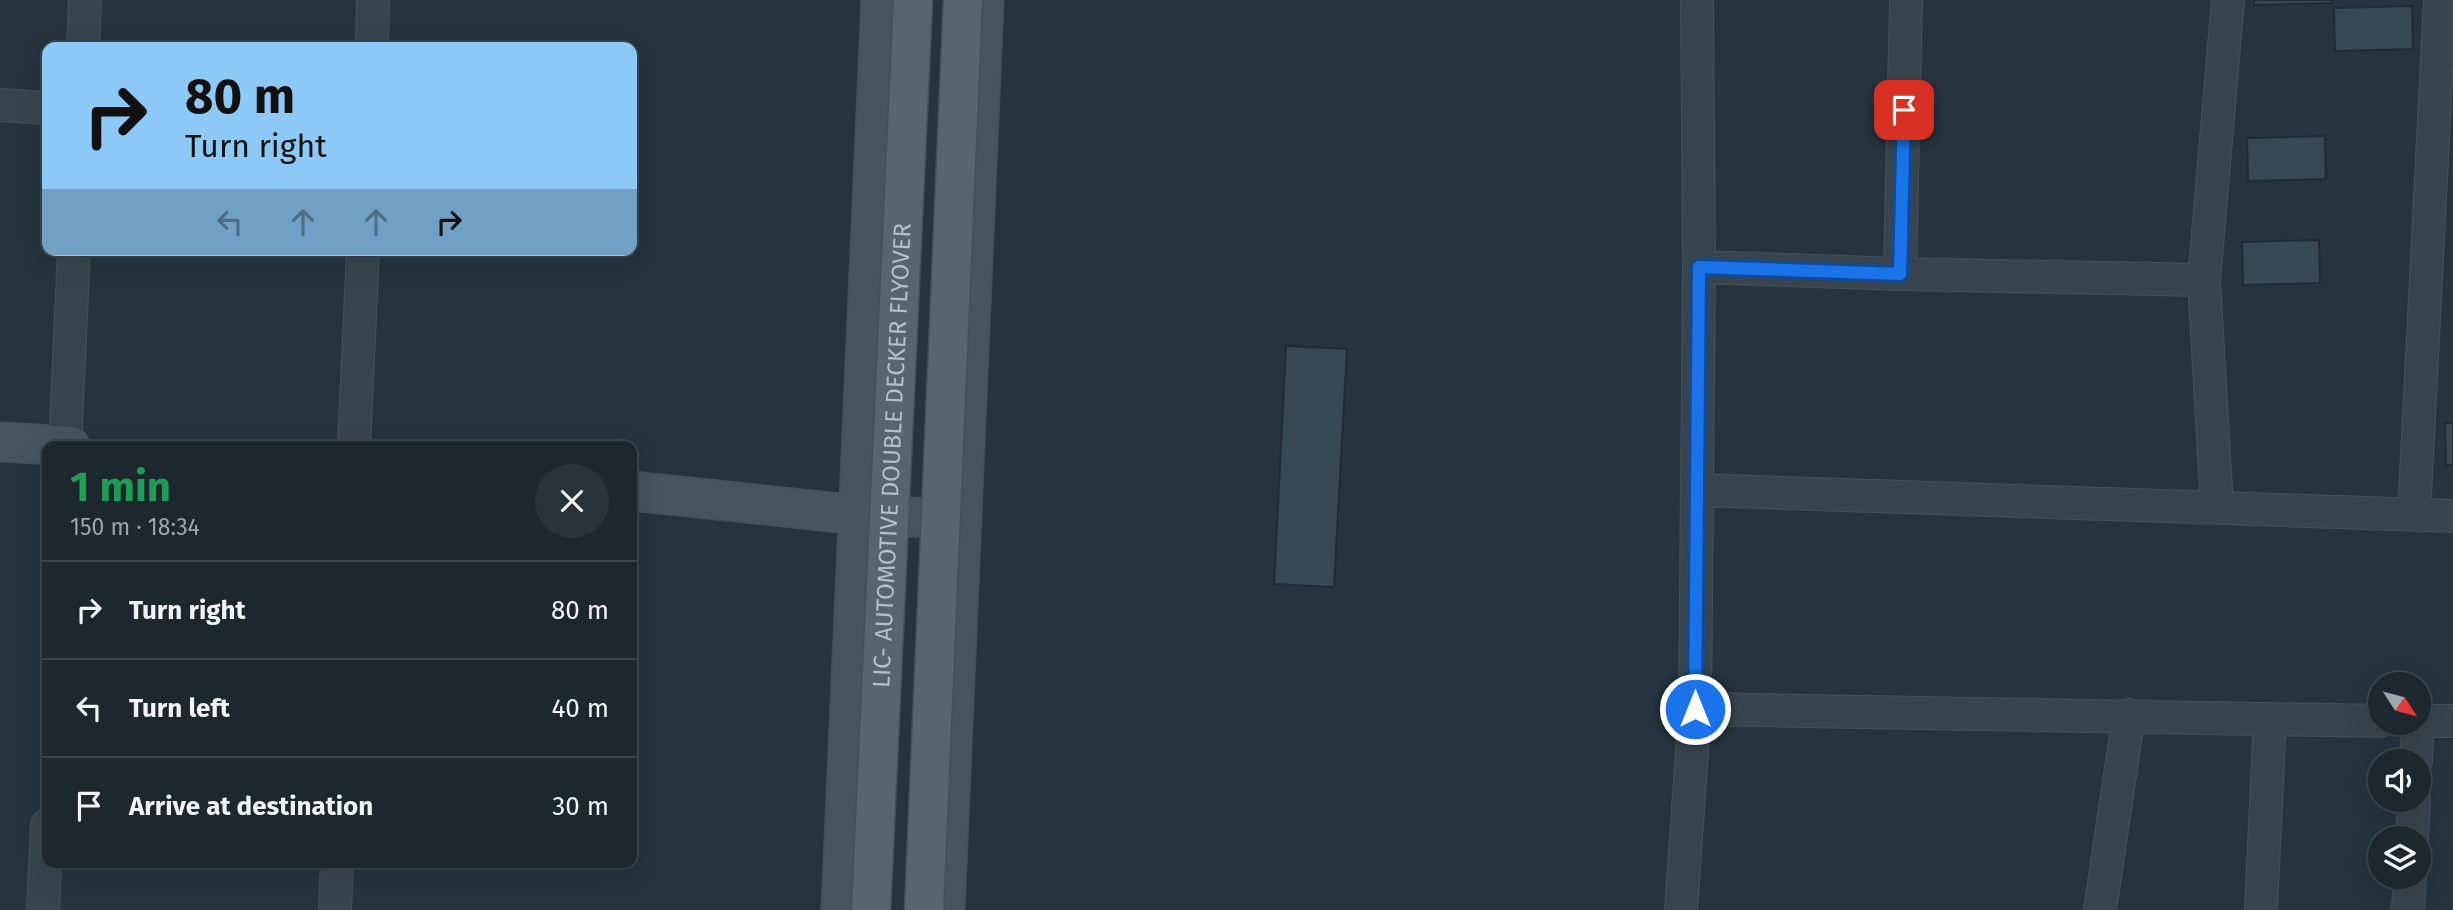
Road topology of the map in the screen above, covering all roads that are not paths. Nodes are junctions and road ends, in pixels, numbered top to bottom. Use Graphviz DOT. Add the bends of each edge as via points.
graph roads {
  1 [pos="85,0"];
  2 [pos="373,0"];
  3 [pos="881,0"];
  4 [pos="913,0"];
  5 [pos="963,0"];
  6 [pos="984,0"];
  7 [pos="1697,0"];
  8 [pos="1906,0"];
  9 [pos="2228,0"];
  10 [pos="2440,0"];
  11 [pos="83,42"];
  12 [pos="372,42"];
  13 [pos="0,105"];
  14 [pos="42,108"];
  15 [pos="74,256"];
  16 [pos="363,256"];
  17 [pos="1699,267"];
  18 [pos="1900,274"];
  19 [pos="2204,280"];
  20 [pos="67,441"];
  21 [pos="354,441"];
  22 [pos="0,442"];
  23 [pos="42,445"];
  24 [pos="1697,489"];
  25 [pos="637,492"];
  26 [pos="2217,508"];
  27 [pos="859,515"];
  28 [pos="2414,515"];
  29 [pos="2453,516"];
  30 [pos="962,519"];
  31 [pos="1695,709"];
  32 [pos="2129,715"];
  33 [pos="2270,719"];
  34 [pos="2368,721"];
  35 [pos="2453,721"];
  36 [pos="2431,722"];
  37 [pos="45,868"];
  38 [pos="337,868"];
  39 [pos="2409,889"];
  40 [pos="43,910"];
  41 [pos="335,910"];
  42 [pos="841,910"];
  43 [pos="871,910"];
  44 [pos="924,910"];
  45 [pos="945,910"];
  46 [pos="1681,910"];
  47 [pos="2101,910"];
  48 [pos="2261,910"];
  49 [pos="2408,910"];
  1 -- 11 [label="street"];
  2 -- 12 [label="street"];
  3 -- 27 [label="main road"];
  4 -- 43 [label="main road, LIC- AUTOMOTIVE DOUBLE DECKER FLYOVER, bridge"];
  5 -- 44 [label="main road, LIC- AUTOMOTIVE DOUBLE DECKER FLYOVER, bridge"];
  6 -- 30 [label="main road"];
  7 -- 17 [label="street"];
  8 -- 18 [label="street"];
  9 -- 19 [label="street"];
  10 -- 28 [label="street"];
  13 -- 14 [label="street"];
  15 -- 20 [label="street"];
  16 -- 21 [label="street"];
  17 -- 18 [label="street"];
  17 -- 24 [label="street"];
  18 -- 19 [label="street"];
  19 -- 26 [label="street"];
  22 -- 23 [label="main road"];
  24 -- 26 [label="street"];
  24 -- 31 [label="street"];
  25 -- 27 [label="main road"];
  26 -- 28 [label="street"];
  27 -- 30 [label="main road"];
  27 -- 42 [label="main road"];
  28 -- 29 [label="street"];
  30 -- 45 [label="main road"];
  31 -- 32 [label="street"];
  31 -- 46 [label="street"];
  32 -- 33 [label="street"];
  32 -- 47 [label="street"];
  33 -- 34 [label="street"];
  33 -- 48 [label="street"];
  35 -- 36 [label="street"];
  37 -- 40 [label="street"];
  38 -- 41 [label="street"];
  39 -- 49 [label="street"];
}
